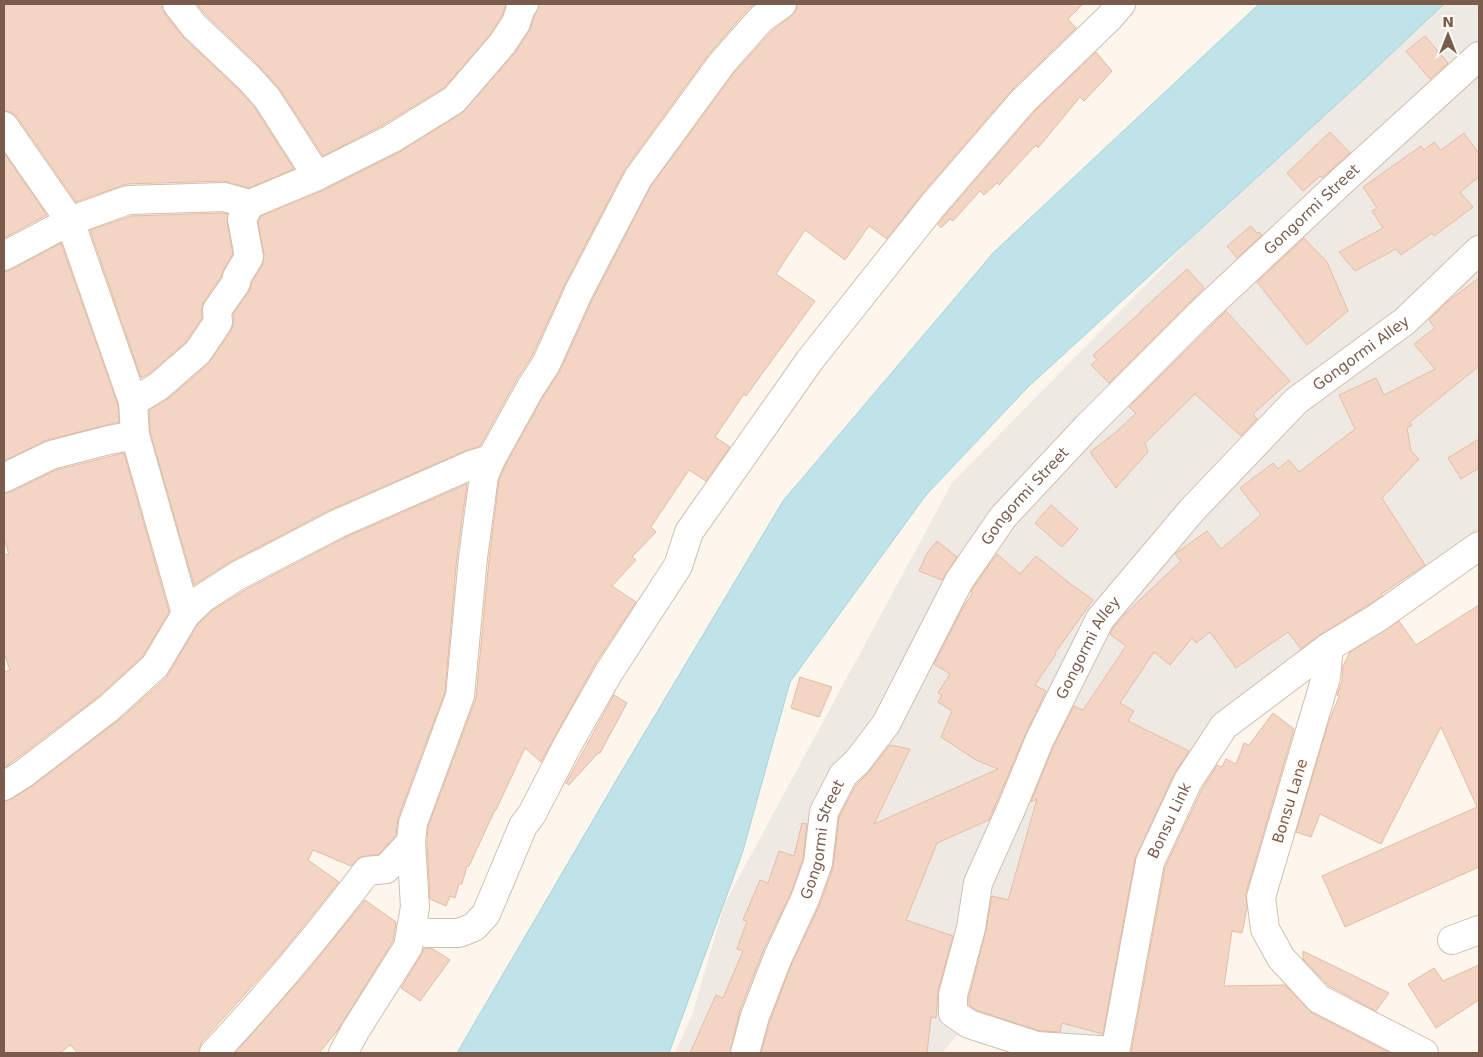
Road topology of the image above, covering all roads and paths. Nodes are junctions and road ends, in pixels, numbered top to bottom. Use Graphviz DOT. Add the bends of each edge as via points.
graph roads {
  1 [pos="177,4"];
  2 [pos="782,4"];
  3 [pos="1121,4"];
  4 [pos="519,6"];
  5 [pos="1479,56"];
  6 [pos="4,126"];
  7 [pos="318,176"];
  8 [pos="250,204"];
  9 [pos="70,222"];
  10 [pos="1479,250"];
  11 [pos="4,256"];
  12 [pos="133,402"];
  13 [pos="135,436"];
  14 [pos="491,459"];
  15 [pos="4,478"];
  16 [pos="1478,550"];
  17 [pos="186,614"];
  18 [pos="1329,647"];
  19 [pos="4,786"];
  20 [pos="411,842"];
  21 [pos="411,929"];
  22 [pos="1479,930"];
  23 [pos="1452,940"];
  24 [pos="1114,1052"];
  25 [pos="214,1053"];
  26 [pos="343,1053"];
  27 [pos="746,1053"];
  28 [pos="1424,1053"];
  1 -- 7 [label="street" via="194,26 267,98"];
  2 -- 14 [label="street" via="761,19 722,63 638,178 579,291 546,364"];
  3 -- 21 [label="street" via="1023,101 934,204 810,360 694,524 678,566 609,672 523,826 486,914 474,927 459,933 428,933"];
  4 -- 7 [label="street" via="516,23 502,44 454,100 391,139"];
  5 -- 27 [label="street, Gongormi Street" via="1200,314 1003,517 959,582 886,724 843,775 824,812 818,863 758,1008"];
  6 -- 9 [label="street"];
  7 -- 8 [label="street"];
  8 -- 9 [label="street" via="224,197 128,200"];
  8 -- 12 [label="street" via="242,219 249,257 217,310 218,322 198,352 159,386"];
  9 -- 11 [label="street"];
  9 -- 12 [label="street"];
  10 -- 24 [label="street, Gongormi Alley" via="1405,321 1296,401 1192,510 1100,619 1040,739 978,883 971,928 953,995 953,1013 969,1024 1037,1046"];
  12 -- 13 [label="street"];
  13 -- 15 [label="street" via="51,456"];
  13 -- 17 [label="street"];
  14 -- 17 [label="street" via="337,524 237,576 202,598"];
  14 -- 20 [label="street" via="484,476 473,558 460,696 413,823"];
  16 -- 18 [label="street"];
  17 -- 19 [label="street" via="155,666 109,708"];
  18 -- 24 [label="street, Bonsu Link" via="1224,726 1188,781 1150,862"];
  18 -- 28 [label="street, Bonsu Lane" via="1326,677 1261,897 1265,929 1280,958 1318,999"];
  20 -- 21 [label="street" via="415,907"];
  20 -- 25 [label="street" via="386,869 367,871 256,1008"];
  21 -- 26 [label="street" via="408,946"];
  22 -- 23 [label="street"];
}
